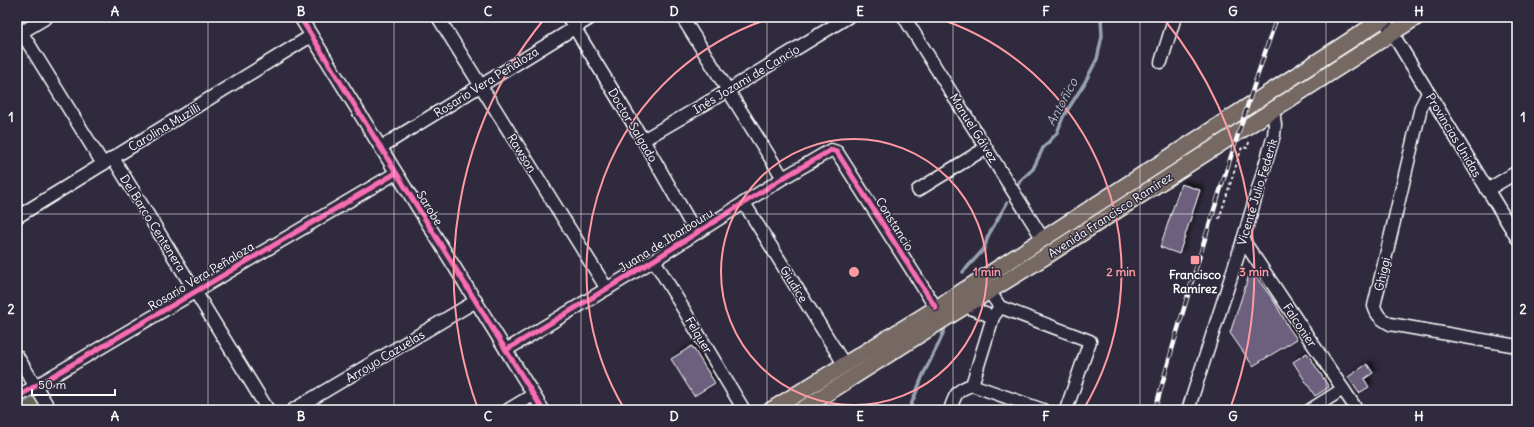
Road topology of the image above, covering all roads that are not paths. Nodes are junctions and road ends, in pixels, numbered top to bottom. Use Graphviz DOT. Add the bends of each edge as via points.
graph roads {
  1 [pos="47,17"];
  2 [pos="300,17"];
  3 [pos="438,17"];
  4 [pos="568,17"];
  5 [pos="592,17"];
  6 [pos="682,17"];
  7 [pos="848,17"];
  8 [pos="904,17"];
  9 [pos="1175,17"];
  10 [pos="1417,17"];
  11 [pos="1384,18"];
  12 [pos="574,28"];
  13 [pos="18,31"];
  14 [pos="1392,33"];
  15 [pos="311,36"];
  16 [pos="1161,62"];
  17 [pos="480,86"];
  18 [pos="727,91"];
  19 [pos="1428,93"];
  20 [pos="1273,110"];
  21 [pos="643,140"];
  22 [pos="381,147"];
  23 [pos="986,148"];
  24 [pos="837,152"];
  25 [pos="108,161"];
  26 [pos="1517,172"];
  27 [pos="396,173"];
  28 [pos="783,178"];
  29 [pos="918,190"];
  30 [pos="1488,190"];
  31 [pos="744,203"];
  32 [pos="17,218"];
  33 [pos="696,233"];
  34 [pos="1517,238"];
  35 [pos="1044,239"];
  36 [pos="1243,240"];
  37 [pos="654,260"];
  38 [pos="607,289"];
  39 [pos="195,291"];
  40 [pos="989,291"];
  41 [pos="476,301"];
  42 [pos="965,306"];
  43 [pos="936,308"];
  44 [pos="997,312"];
  45 [pos="1517,346"];
  46 [pos="506,350"];
  47 [pos="17,356"];
  48 [pos="844,364"];
  49 [pos="972,385"];
  50 [pos="36,386"];
  51 [pos="1343,389"];
  52 [pos="534,395"];
  53 [pos="17,397"];
  54 [pos="50,410"];
  55 [pos="268,410"];
  56 [pos="293,410"];
  57 [pos="508,410"];
  58 [pos="543,410"];
  59 [pos="744,410"];
  60 [pos="771,410"];
  61 [pos="801,410"];
  62 [pos="950,410"];
  63 [pos="1043,410"];
  64 [pos="1066,410"];
  65 [pos="1188,410"];
  66 [pos="1310,410"];
  67 [pos="1357,410"];
  1 -- 13 [label="street"];
  2 -- 15 [label="street, Sarobe"];
  3 -- 17 [label="street, Rawson"];
  4 -- 12 [label="street, Doctor Salgado"];
  5 -- 12 [label="street, Rosario Vera Peñaloza"];
  6 -- 18 [label="street"];
  7 -- 18 [label="street, Inés Jozami de Cancio"];
  8 -- 23 [label="street, Manuel Gálvez"];
  9 -- 16 [label="street"];
  10 -- 14 [label="main road, Avenida Francisco Ramírez"];
  11 -- 14 [label="street, Provincias Unidas"];
  11 -- 35 [label="main road, Avenida Francisco Ramírez"];
  12 -- 17 [label="street, Rosario Vera Peñaloza"];
  12 -- 21 [label="street, Doctor Salgado"];
  13 -- 25 [label="street, Del Barco Centenera"];
  14 -- 19 [label="street, Provincias Unidas"];
  14 -- 20 [label="main road, Avenida Francisco Ramírez"];
  15 -- 22 [label="street, Sarobe"];
  15 -- 25 [label="street, Carolina Muzilli"];
  17 -- 22 [label="street, Rosario Vera Peñaloza"];
  17 -- 38 [label="street, Rawson"];
  18 -- 21 [label="street, Inés Jozami de Cancio"];
  18 -- 28 [label="street"];
  19 -- 30 [label="street, Provincias Unidas"];
  19 -- 45 [label="street, Ghiggi" via="1419,114 1374,306 1376,313 1390,324"];
  20 -- 36 [label="street, Vicente Julio Federik" via="1274,135"];
  20 -- 40 [label="main road, Avenida Francisco Ramírez"];
  21 -- 33 [label="street, Doctor Salgado"];
  22 -- 27 [label="street, Sarobe"];
  23 -- 29 [label="street"];
  23 -- 35 [label="street, Manuel Gálvez"];
  24 -- 28 [label="street, Juana de Ibarbouru" via="831,150"];
  24 -- 43 [label="street, Constancio"];
  25 -- 32 [label="street, Carolina Muzilli"];
  25 -- 39 [label="street, Del Barco Centenera"];
  26 -- 30 [label="street"];
  27 -- 39 [label="street, Rosario Vera Peñaloza"];
  27 -- 41 [label="street, Sarobe"];
  28 -- 31 [label="street, Juana de Ibarbouru"];
  30 -- 34 [label="street, Provincias Unidas"];
  31 -- 33 [label="street, Juana de Ibarbouru"];
  31 -- 48 [label="street, Giudice"];
  33 -- 37 [label="street, Juana de Ibarbouru"];
  35 -- 43 [label="main road, Avenida Francisco Ramírez"];
  36 -- 51 [label="street, Falconier"];
  36 -- 65 [label="street, Vicente Julio Federik"];
  37 -- 38 [label="street, Juana de Ibarbouru"];
  37 -- 59 [label="street, Felquer"];
  38 -- 46 [label="street, Juana de Ibarbouru"];
  39 -- 50 [label="street, Rosario Vera Peñaloza"];
  39 -- 55 [label="street, Del Barco Centenera"];
  40 -- 42 [label="main road, Avenida Francisco Ramírez"];
  40 -- 44 [label="street"];
  41 -- 46 [label="street, Sarobe"];
  41 -- 56 [label="street, Arroyo Cazuelas"];
  42 -- 44 [label="street"];
  42 -- 61 [label="main road, Avenida Francisco Ramírez"];
  43 -- 48 [label="main road, Avenida Francisco Ramírez"];
  44 -- 49 [label="street"];
  44 -- 64 [label="street" via="1090,341"];
  46 -- 52 [label="street, Sarobe"];
  47 -- 50 [label="street"];
  48 -- 60 [label="main road, Avenida Francisco Ramírez"];
  49 -- 62 [label="street" via="958,391"];
  49 -- 63 [label="street"];
  50 -- 53 [label="street, Rosario Vera Peñaloza"];
  50 -- 54 [label="street"];
  51 -- 66 [label="street"];
  51 -- 67 [label="street, Falconier"];
  52 -- 57 [label="street"];
  52 -- 58 [label="street, Sarobe"];
}
